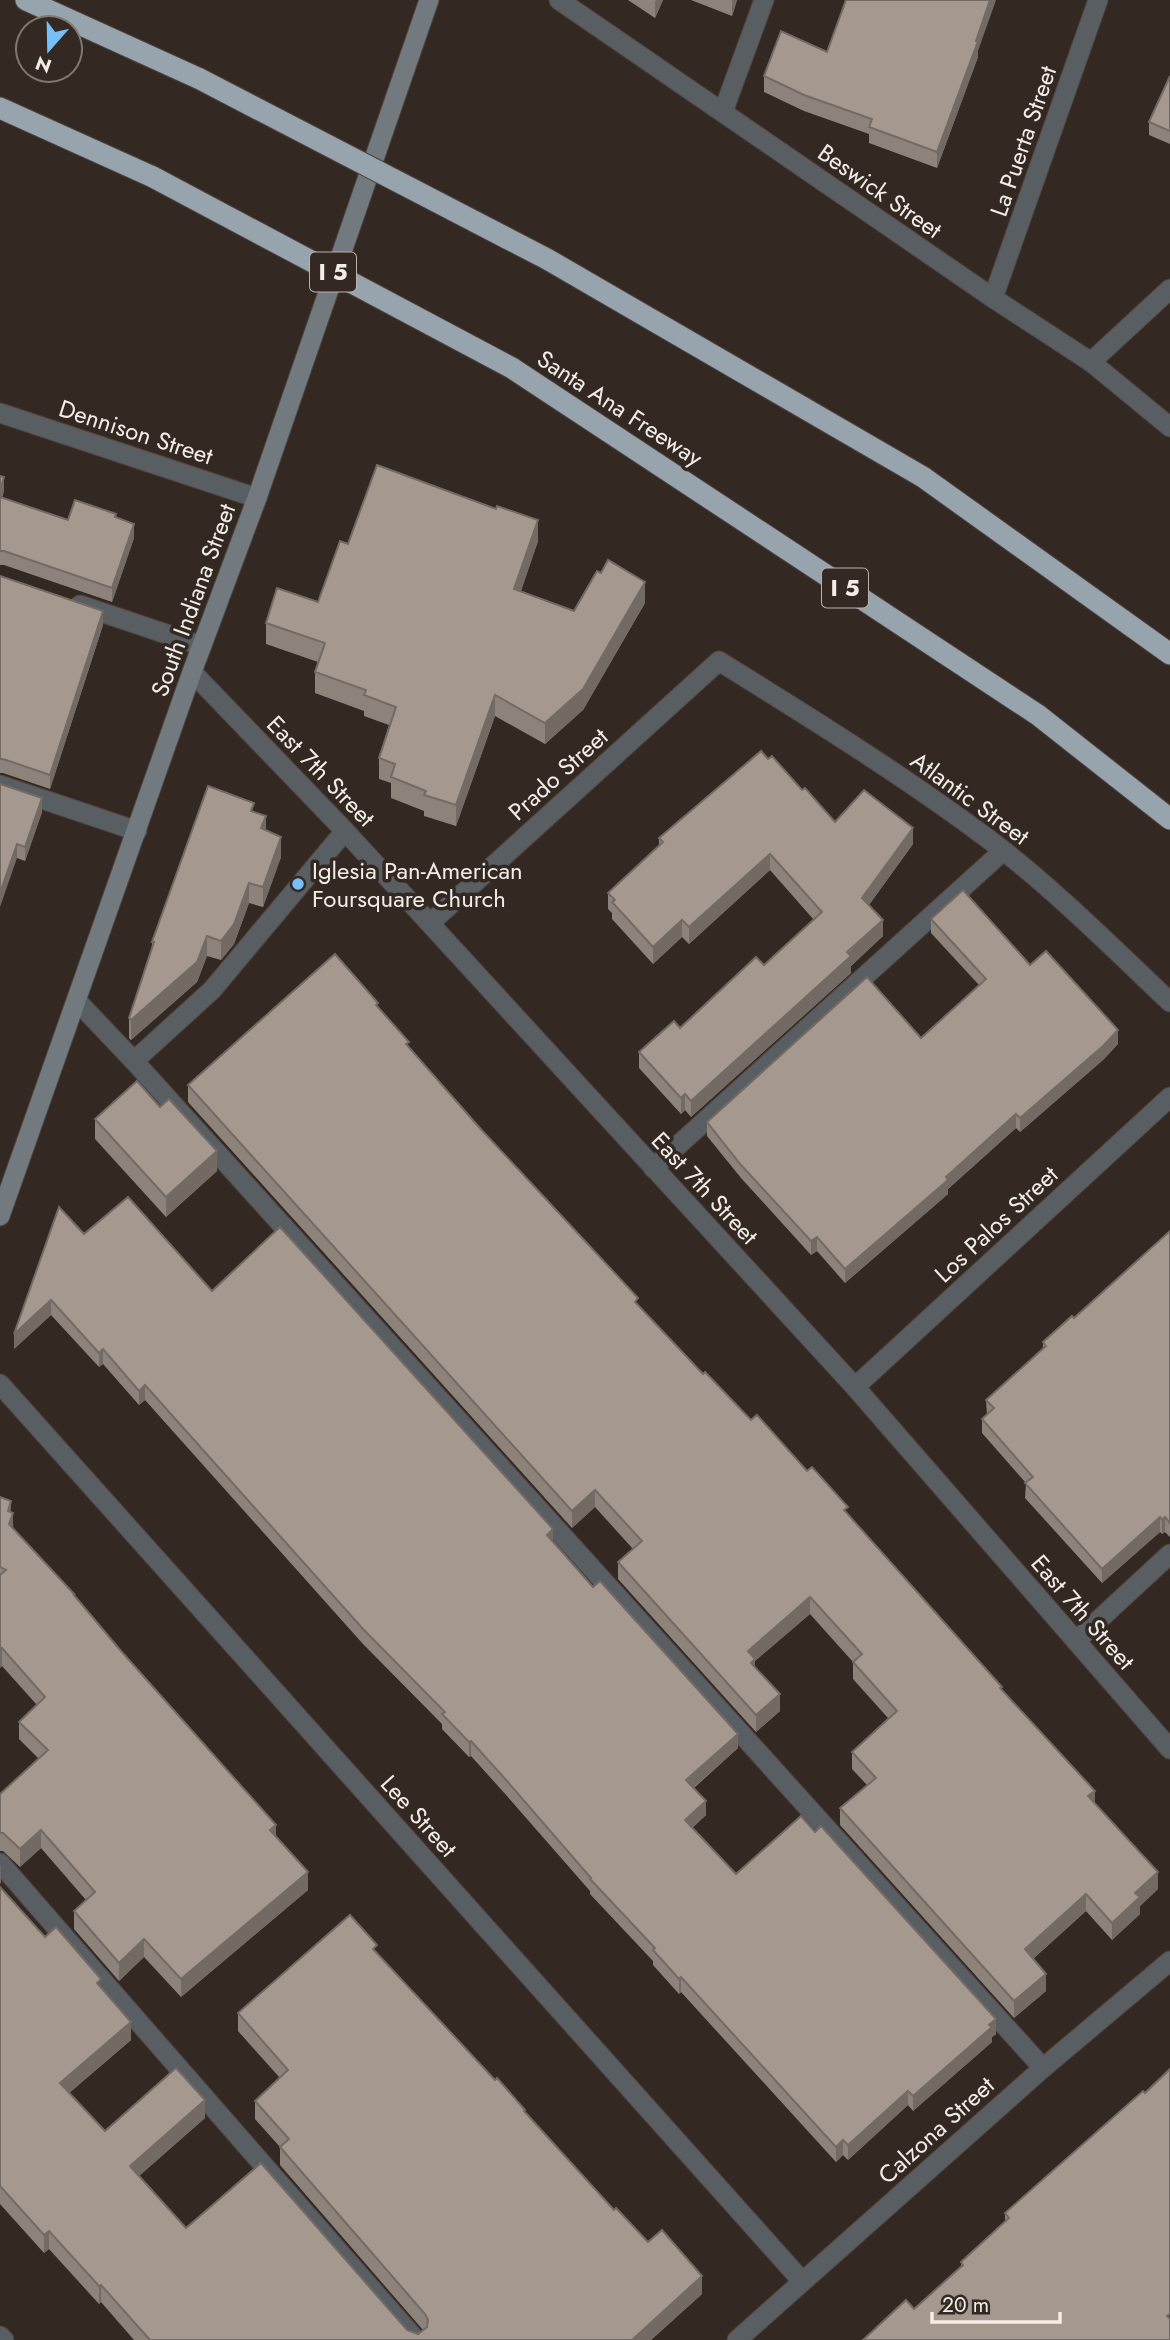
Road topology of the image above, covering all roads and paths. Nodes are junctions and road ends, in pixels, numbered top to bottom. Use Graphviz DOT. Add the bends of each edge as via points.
graph roads {
  1 [pos="26,0"];
  2 [pos="429,0"];
  3 [pos="559,0"];
  4 [pos="764,0"];
  5 [pos="1098,0"];
  6 [pos="0,108"];
  7 [pos="723,112"];
  8 [pos="1170,289"];
  9 [pos="993,298"];
  10 [pos="1091,362"];
  11 [pos="0,413"];
  12 [pos="1170,427"];
  13 [pos="257,498"];
  14 [pos="63,599"];
  15 [pos="202,646"];
  16 [pos="1170,654"];
  17 [pos="719,661"];
  18 [pos="192,672"];
  19 [pos="0,785"];
  20 [pos="1170,819"];
  21 [pos="137,831"];
  22 [pos="345,831"];
  23 [pos="1003,851"];
  24 [pos="430,923"];
  25 [pos="77,1001"];
  26 [pos="1170,1002"];
  27 [pos="134,1061"];
  28 [pos="1170,1097"];
  29 [pos="653,1168"];
  30 [pos="0,1216"];
  31 [pos="0,1384"];
  32 [pos="855,1387"];
  33 [pos="1170,1554"];
  34 [pos="1076,1641"];
  35 [pos="1170,1749"];
  36 [pos="0,1863"];
  37 [pos="1170,1961"];
  38 [pos="1043,2068"];
  39 [pos="802,2281"];
  40 [pos="0,2336"];
  41 [pos="4,2340"];
  42 [pos="416,2340"];
  43 [pos="737,2340"];
  1 -- 16 [label="highway, bridge" via="200,79 547,259 922,477"];
  2 -- 13 [label="main road, South Indiana Street"];
  3 -- 7 [label="street, Beswick Street"];
  4 -- 7 [label="street"];
  5 -- 9 [label="street, La Puerta Street"];
  6 -- 20 [label="highway, Santa Ana Freeway / I 5, bridge" via="153,177 512,368 1038,715"];
  7 -- 9 [label="street, Beswick Street"];
  8 -- 10 [label="street"];
  9 -- 10 [label="street, Beswick Street"];
  10 -- 12 [label="street, Beswick Street"];
  11 -- 13 [label="street, Dennison Street"];
  13 -- 15 [label="main road, South Indiana Street"];
  14 -- 15 [label="street"];
  15 -- 18 [label="main road, South Indiana Street"];
  17 -- 23 [label="street, Atlantic Street" via="851,743"];
  17 -- 24 [label="street, Prado Street"];
  18 -- 21 [label="main road, South Indiana Street"];
  18 -- 22 [label="street, East 7th Street"];
  19 -- 21 [label="street"];
  21 -- 25 [label="main road, South Indiana Street"];
  22 -- 24 [label="street, East 7th Street"];
  22 -- 27 [label="street" via="212,990"];
  23 -- 26 [label="street, Atlantic Street"];
  23 -- 29 [label="street"];
  24 -- 29 [label="street, East 7th Street"];
  25 -- 27 [label="street"];
  25 -- 30 [label="main road, South Indiana Street"];
  27 -- 38 [label="street"];
  28 -- 32 [label="street, Los Palos Street"];
  29 -- 32 [label="street, East 7th Street"];
  31 -- 39 [label="street, Lee Street"];
  32 -- 34 [label="street, East 7th Street"];
  33 -- 34 [label="street"];
  34 -- 35 [label="street, East 7th Street"];
  36 -- 42 [label="street"];
  37 -- 38 [label="street, Calzona Street"];
  38 -- 39 [label="street, Calzona Street"];
  39 -- 43 [label="street, Calzona Street"];
  40 -- 41 [label="street"];
}
